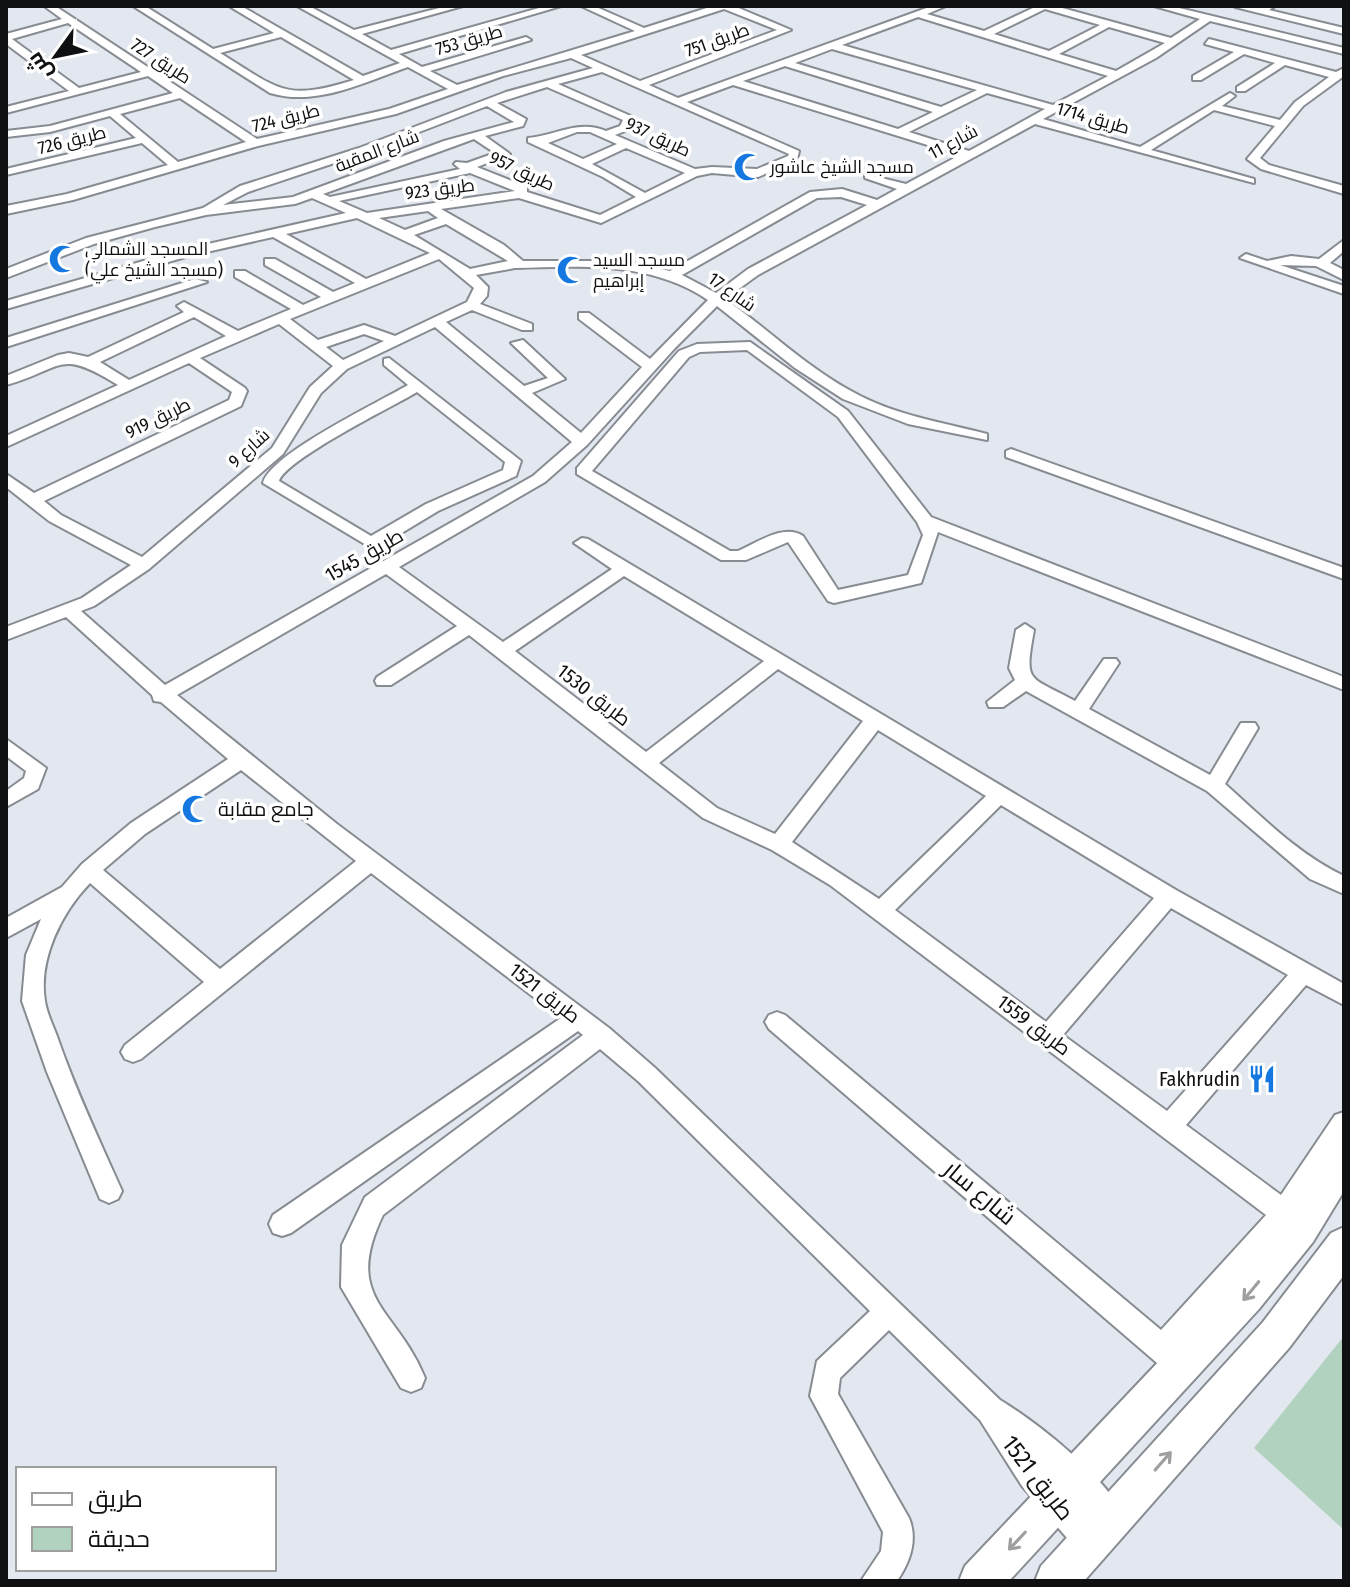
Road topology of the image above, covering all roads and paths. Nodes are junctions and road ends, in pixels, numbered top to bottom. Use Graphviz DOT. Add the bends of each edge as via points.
graph roads {
  1 [pos="49,6"];
  2 [pos="138,6"];
  3 [pos="238,6"];
  4 [pos="302,6"];
  5 [pos="458,6"];
  6 [pos="556,6"];
  7 [pos="724,6"];
  8 [pos="941,6"];
  9 [pos="1044,6"];
  10 [pos="1160,6"];
  11 [pos="591,7"];
  12 [pos="1240,7"];
  13 [pos="1265,8"];
  14 [pos="401,12"];
  15 [pos="917,14"];
  16 [pos="412,18"];
  17 [pos="1208,18"];
  18 [pos="69,20"];
  19 [pos="1108,24"];
  20 [pos="1344,31"];
  21 [pos="644,32"];
  22 [pos="282,34"];
  23 [pos="352,34"];
  24 [pos="984,35"];
  25 [pos="6,38"];
  26 [pos="526,40"];
  27 [pos="1173,42"];
  28 [pos="1209,42"];
  29 [pos="829,45"];
  30 [pos="1243,51"];
  31 [pos="1344,51"];
  32 [pos="212,52"];
  33 [pos="389,54"];
  34 [pos="572,55"];
  35 [pos="1049,55"];
  36 [pos="1285,61"];
  37 [pos="782,62"];
  38 [pos="408,64"];
  39 [pos="601,69"];
  40 [pos="421,70"];
  41 [pos="149,73"];
  42 [pos="1117,75"];
  43 [pos="1197,78"];
  44 [pos="1339,78"];
  45 [pos="360,79"];
  46 [pos="732,81"];
  47 [pos="547,83"];
  48 [pos="640,85"];
  49 [pos="456,89"];
  50 [pos="987,89"];
  51 [pos="76,91"];
  52 [pos="182,94"];
  53 [pos="679,101"];
  54 [pos="489,103"];
  55 [pos="1214,107"];
  56 [pos="1052,108"];
  57 [pos="6,110"];
  58 [pos="942,111"];
  59 [pos="114,114"];
  60 [pos="377,115"];
  61 [pos="1033,120"];
  62 [pos="1281,124"];
  63 [pos="511,127"];
  64 [pos="298,133"];
  65 [pos="406,133"];
  66 [pos="898,133"];
  67 [pos="6,134"];
  68 [pos="608,134"];
  69 [pos="477,136"];
  70 [pos="146,139"];
  71 [pos="255,143"];
  72 [pos="537,143"];
  73 [pos="628,143"];
  74 [pos="435,148"];
  75 [pos="1143,150"];
  76 [pos="330,151"];
  77 [pos="968,154"];
  78 [pos="582,164"];
  79 [pos="178,167"];
  80 [pos="467,169"];
  81 [pos="6,172"];
  82 [pos="694,173"];
  83 [pos="369,175"];
  84 [pos="869,176"];
  85 [pos="1250,181"];
  86 [pos="905,188"];
  87 [pos="1344,190"];
  88 [pos="314,194"];
  89 [pos="520,194"];
  90 [pos="644,197"];
  91 [pos="327,200"];
  92 [pos="876,204"];
  93 [pos="588,205"];
  94 [pos="432,208"];
  95 [pos="6,210"];
  96 [pos="206,211"];
  97 [pos="574,212"];
  98 [pos="361,216"];
  99 [pos="445,220"];
  100 [pos="152,224"];
  101 [pos="234,224"];
  102 [pos="273,232"];
  103 [pos="163,233"];
  104 [pos="402,235"];
  105 [pos="174,243"];
  106 [pos="1344,244"];
  107 [pos="101,251"];
  108 [pos="186,253"];
  109 [pos="437,255"];
  110 [pos="1246,258"];
  111 [pos="270,262"];
  112 [pos="519,264"];
  113 [pos="1264,264"];
  114 [pos="1321,264"];
  115 [pos="123,270"];
  116 [pos="6,274"];
  117 [pos="240,274"];
  118 [pos="467,274"];
  119 [pos="1344,275"];
  120 [pos="671,276"];
  121 [pos="200,282"];
  122 [pos="364,283"];
  123 [pos="1344,290"];
  124 [pos="164,294"];
  125 [pos="99,296"];
  126 [pos="331,297"];
  127 [pos="715,297"];
  128 [pos="6,305"];
  129 [pos="472,305"];
  130 [pos="301,309"];
  131 [pos="195,312"];
  132 [pos="584,316"];
  133 [pos="280,318"];
  134 [pos="437,322"];
  135 [pos="527,327"];
  136 [pos="237,336"];
  137 [pos="22,339"];
  138 [pos="394,341"];
  139 [pos="6,343"];
  140 [pos="518,343"];
  141 [pos="316,346"];
  142 [pos="190,358"];
  143 [pos="91,361"];
  144 [pos="47,362"];
  145 [pos="389,362"];
  146 [pos="342,366"];
  147 [pos="652,367"];
  148 [pos="6,381"];
  149 [pos="129,386"];
  150 [pos="418,386"];
  151 [pos="519,393"];
  152 [pos="982,437"];
  153 [pos="6,442"];
  154 [pos="582,442"];
  155 [pos="1011,454"];
  156 [pos="6,479"];
  157 [pos="457,497"];
  158 [pos="31,501"];
  159 [pos="419,514"];
  160 [pos="476,516"];
  161 [pos="925,521"];
  162 [pos="447,533"];
  163 [pos="582,543"];
  164 [pos="143,565"];
  165 [pos="388,567"];
  166 [pos="623,569"];
  167 [pos="1344,574"];
  168 [pos="69,610"];
  169 [pos="468,627"];
  170 [pos="1025,630"];
  171 [pos="7,632"];
  172 [pos="503,651"];
  173 [pos="776,661"];
  174 [pos="1110,663"];
  175 [pos="384,681"];
  176 [pos="1025,682"];
  177 [pos="1344,684"];
  178 [pos="161,696"];
  179 [pos="996,702"];
  180 [pos="1078,711"];
  181 [pos="875,720"];
  182 [pos="1248,728"];
  183 [pos="6,746"];
  184 [pos="241,760"];
  185 [pos="645,763"];
  186 [pos="1214,786"];
  187 [pos="999,795"];
  188 [pos="6,800"];
  189 [pos="779,844"];
  190 [pos="373,860"];
  191 [pos="89,870"];
  192 [pos="1344,886"];
  193 [pos="64,895"];
  194 [pos="1168,896"];
  195 [pos="881,910"];
  196 [pos="6,929"];
  197 [pos="1304,972"];
  198 [pos="219,982"];
  199 [pos="1344,995"];
  200 [pos="579,1018"];
  201 [pos="777,1022"];
  202 [pos="601,1035"];
  203 [pos="1048,1036"];
  204 [pos="133,1052"];
  205 [pos="1344,1123"];
  206 [pos="1169,1127"];
  207 [pos="1344,1159"];
  208 [pos="109,1191"];
  209 [pos="1284,1213"];
  210 [pos="282,1224"];
  211 [pos="1344,1245"];
  212 [pos="1330,1283"];
  213 [pos="889,1311"];
  214 [pos="1172,1357"];
  215 [pos="411,1378"];
  216 [pos="1064,1490"];
  217 [pos="1101,1531"];
  218 [pos="876,1581"];
  219 [pos="980,1581"];
  220 [pos="1056,1581"];
  1 -- 18 [label="street, طريق 727"];
  2 -- 32 [label="street"];
  3 -- 22 [label="street"];
  4 -- 23 [label="street"];
  5 -- 16 [label="street"];
  6 -- 33 [label="street"];
  7 -- 21 [label="street, طريق 751"];
  7 -- 48 [label="street, طريق 751" via="786,30"];
  8 -- 15 [label="street"];
  9 -- 19 [label="street"];
  9 -- 24 [label="street"];
  10 -- 17 [label="street"];
  11 -- 21 [label="street"];
  12 -- 13 [label="street"];
  13 -- 20 [label="street"];
  14 -- 16 [label="street"];
  15 -- 24 [label="street"];
  15 -- 29 [label="street"];
  16 -- 23 [label="street"];
  17 -- 27 [label="street, شارع 11"];
  17 -- 31 [label="street"];
  18 -- 25 [label="street"];
  18 -- 41 [label="street, طريق 727"];
  19 -- 27 [label="street"];
  19 -- 35 [label="street"];
  21 -- 34 [label="street, طريق 751"];
  22 -- 32 [label="street"];
  22 -- 45 [label="street"];
  23 -- 33 [label="street"];
  24 -- 35 [label="street"];
  25 -- 51 [label="street" via="24,59"];
  26 -- 40 [label="street, طريق 753"];
  27 -- 42 [label="street, شارع 11"];
  28 -- 30 [label="street"];
  29 -- 37 [label="street"];
  29 -- 50 [label="street"];
  30 -- 36 [label="street"];
  30 -- 43 [label="street"];
  32 -- 45 [label="street" via="289,96"];
  33 -- 38 [label="street"];
  34 -- 39 [label="street"];
  34 -- 49 [label="street, طريق 724"];
  35 -- 42 [label="street"];
  36 -- 44 [label="street"];
  36 -- 55 [label="street, طريق 1714"];
  37 -- 46 [label="street"];
  37 -- 58 [label="street"];
  38 -- 40 [label="street"];
  38 -- 45 [label="street"];
  39 -- 47 [label="street, شارع المقبة"];
  39 -- 48 [label="street"];
  40 -- 49 [label="street"];
  41 -- 51 [label="street"];
  41 -- 52 [label="street, طريق 727"];
  42 -- 56 [label="street, شارع 11"];
  44 -- 62 [label="street" via="1299,104"];
  46 -- 53 [label="street"];
  46 -- 66 [label="street"];
  47 -- 54 [label="street, شارع المقبة"];
  47 -- 68 [label="street, طريق 937" via="629,119 624,128"];
  48 -- 53 [label="street"];
  49 -- 60 [label="street, طريق 724"];
  50 -- 56 [label="street"];
  50 -- 58 [label="street"];
  51 -- 57 [label="street"];
  52 -- 59 [label="street"];
  52 -- 71 [label="street, طريق 727"];
  53 -- 82 [label="street" via="792,149 793,158 758,173"];
  54 -- 63 [label="street" via="521,119"];
  54 -- 65 [label="street, شارع المقبة"];
  55 -- 62 [label="street"];
  55 -- 75 [label="street, طريق 1714"];
  56 -- 61 [label="street, شارع 11"];
  58 -- 66 [label="street"];
  59 -- 67 [label="street"];
  59 -- 70 [label="street, طريق 726"];
  60 -- 64 [label="street, طريق 724"];
  60 -- 65 [label="street"];
  61 -- 75 [label="street, طريق 1714"];
  61 -- 77 [label="street, شارع 11"];
  62 -- 87 [label="street" via="1255,161"];
  63 -- 69 [label="street, شارع المقبة"];
  63 -- 72 [label="street"];
  64 -- 71 [label="street, طريق 724"];
  64 -- 76 [label="street"];
  65 -- 76 [label="street, شارع المقبة"];
  66 -- 77 [label="street"];
  68 -- 72 [label="street, طريق 937" via="576,129"];
  68 -- 73 [label="street, طريق 937"];
  69 -- 74 [label="street, شارع المقبة"];
  69 -- 80 [label="street" via="504,154"];
  70 -- 79 [label="street, طريق 726"];
  70 -- 81 [label="street, طريق 726"];
  71 -- 79 [label="street, طريق 724"];
  72 -- 78 [label="street"];
  73 -- 78 [label="street"];
  73 -- 82 [label="street, طريق 937"];
  74 -- 80 [label="street, طريق 957"];
  74 -- 83 [label="street, شارع المقبة"];
  75 -- 85 [label="street, طريق 1714"];
  76 -- 83 [label="street"];
  76 -- 96 [label="street, شارع المقبة"];
  77 -- 86 [label="street, شارع 11"];
  78 -- 90 [label="street"];
  79 -- 95 [label="street, طريق 724"];
  80 -- 89 [label="street, طريق 957" via="523,190"];
  80 -- 91 [label="street"];
  82 -- 90 [label="street"];
  83 -- 88 [label="street, شارع المقبة"];
  84 -- 86 [label="street"];
  86 -- 92 [label="street, شارع 11"];
  88 -- 91 [label="street"];
  88 -- 101 [label="street, شارع المقبة"];
  89 -- 94 [label="street, طريق 923"];
  89 -- 97 [label="street, طريق 957"];
  90 -- 97 [label="street, طريق 957" via="598,219"];
  91 -- 98 [label="street"];
  92 -- 120 [label="street" via="842,193 814,195"];
  92 -- 127 [label="street, شارع 11"];
  93 -- 97 [label="street"];
  94 -- 98 [label="street, طريق 923"];
  94 -- 99 [label="street"];
  96 -- 100 [label="street, شارع المقبة"];
  96 -- 101 [label="street, شارع المقبة"];
  98 -- 102 [label="street, طريق 923"];
  98 -- 104 [label="street"];
  99 -- 104 [label="street"];
  99 -- 112 [label="street" via="501,247"];
  100 -- 103 [label="street"];
  100 -- 107 [label="street, شارع المقبة"];
  101 -- 102 [label="street, طريق 923"];
  101 -- 108 [label="street, طريق 923"];
  102 -- 122 [label="street"];
  104 -- 109 [label="street"];
  105 -- 108 [label="street"];
  106 -- 114 [label="street"];
  107 -- 115 [label="street"];
  107 -- 116 [label="street, شارع المقبة"];
  108 -- 115 [label="street, طريق 923"];
  109 -- 118 [label="street"];
  109 -- 122 [label="street, طريق 919"];
  110 -- 113 [label="street"];
  111 -- 126 [label="street"];
  112 -- 118 [label="street, شارع 17"];
  112 -- 120 [label="street, شارع 17" via="630,266"];
  113 -- 114 [label="street"];
  113 -- 123 [label="street"];
  114 -- 119 [label="street"];
  115 -- 125 [label="street, طريق 923"];
  117 -- 130 [label="street"];
  118 -- 129 [label="street" via="481,287"];
  120 -- 127 [label="street, شارع 17"];
  121 -- 124 [label="street"];
  122 -- 126 [label="street, طريق 919"];
  124 -- 125 [label="street"];
  124 -- 131 [label="street"];
  125 -- 128 [label="street, طريق 923"];
  125 -- 137 [label="street"];
  126 -- 130 [label="street, طريق 919"];
  127 -- 147 [label="street, طريق 1545"];
  127 -- 152 [label="street, شارع 17" via="789,358 847,396 895,417"];
  129 -- 134 [label="street, شارع 9"];
  129 -- 135 [label="street"];
  130 -- 133 [label="street, طريق 919"];
  131 -- 136 [label="street"];
  131 -- 143 [label="street"];
  132 -- 147 [label="street"];
  133 -- 136 [label="street, طريق 919"];
  133 -- 141 [label="street"];
  134 -- 138 [label="street, شارع 9"];
  134 -- 151 [label="street"];
  136 -- 142 [label="street, طريق 919"];
  137 -- 139 [label="street"];
  137 -- 144 [label="street"];
  138 -- 141 [label="street" via="365,327"];
  138 -- 146 [label="street, شارع 9"];
  140 -- 151 [label="street" via="558,379"];
  141 -- 146 [label="street"];
  142 -- 149 [label="street, طريق 919"];
  142 -- 158 [label="street, طريق 919" via="240,391 236,403"];
  143 -- 144 [label="street" via="72,356"];
  143 -- 149 [label="street"];
  144 -- 148 [label="street"];
  145 -- 150 [label="street"];
  146 -- 164 [label="street, شارع 9" via="315,390 278,451"];
  147 -- 154 [label="street, طريق 1545"];
  149 -- 153 [label="street, طريق 919"];
  150 -- 157 [label="street" via="513,461 510,473"];
  150 -- 159 [label="street" via="299,453 269,480 361,539 382,538"];
  151 -- 154 [label="street"];
  154 -- 160 [label="street, طريق 1545" via="539,479"];
  155 -- 167 [label="street"];
  156 -- 158 [label="street"];
  157 -- 159 [label="street"];
  157 -- 160 [label="street"];
  158 -- 164 [label="street" via="82,535"];
  159 -- 162 [label="street"];
  160 -- 162 [label="street, طريق 1545"];
  161 -- 161 [label="street" via="843,414 750,346 697,348 684,354 583,471 727,556 740,556 790,535 829,594 840,598 915,579 931,535"];
  161 -- 177 [label="street"];
  162 -- 165 [label="street, طريق 1545"];
  163 -- 166 [label="street"];
  164 -- 168 [label="street, شارع 9"];
  165 -- 169 [label="street, طريق 1530"];
  165 -- 178 [label="street, طريق 1545"];
  166 -- 172 [label="street"];
  166 -- 173 [label="street"];
  168 -- 171 [label="street, شارع 9"];
  168 -- 178 [label="street, طريق 1521"];
  169 -- 172 [label="street, طريق 1530"];
  169 -- 175 [label="street"];
  170 -- 176 [label="street" via="1018,668"];
  172 -- 185 [label="street, طريق 1530"];
  173 -- 181 [label="street"];
  173 -- 185 [label="street"];
  174 -- 180 [label="street"];
  176 -- 179 [label="street"];
  176 -- 180 [label="street"];
  178 -- 184 [label="street, طريق 1521"];
  180 -- 186 [label="street"];
  181 -- 187 [label="street"];
  181 -- 189 [label="street"];
  182 -- 186 [label="street"];
  183 -- 188 [label="street" via="36,768 37,776"];
  184 -- 190 [label="street, طريق 1521"];
  184 -- 191 [label="street"];
  185 -- 189 [label="street, طريق 1530" via="710,813"];
  186 -- 192 [label="street" via="1280,845"];
  187 -- 194 [label="street"];
  187 -- 195 [label="street"];
  189 -- 195 [label="street, طريق 1559"];
  190 -- 198 [label="street"];
  190 -- 200 [label="street, طريق 1521"];
  191 -- 193 [label="street"];
  191 -- 198 [label="street"];
  193 -- 196 [label="street"];
  193 -- 208 [label="street" via="39,946 33,999"];
  194 -- 197 [label="street"];
  194 -- 203 [label="street"];
  195 -- 203 [label="street, طريق 1559"];
  197 -- 199 [label="street"];
  197 -- 206 [label="street"];
  198 -- 204 [label="street"];
  200 -- 202 [label="street, طريق 1521"];
  200 -- 210 [label="street"];
  201 -- 214 [label="street, شارع سار"];
  202 -- 213 [label="street, طريق 1521"];
  202 -- 215 [label="street" via="374,1206 355,1245 354,1287"];
  203 -- 206 [label="street, طريق 1559"];
  205 -- 209 [label="street"];
  206 -- 209 [label="street, طريق 1559"];
  207 -- 214 [label="street, one-way" via="1300,1230 1246,1296"];
  209 -- 214 [label="street"];
  211 -- 212 [label="street"];
  217 -- 212 [label="street, one-way"];
  213 -- 216 [label="street, طريق 1521" via="990,1410 1016,1455"];
  213 -- 218 [label="street" via="827,1371 822,1383 824,1396 898,1529 893,1563"];
  214 -- 216 [label="street"];
  216 -- 217 [label="street, طريق 1521"];
  216 -- 219 [label="street, one-way"];
  217 -- 220 [label="street"];
}
